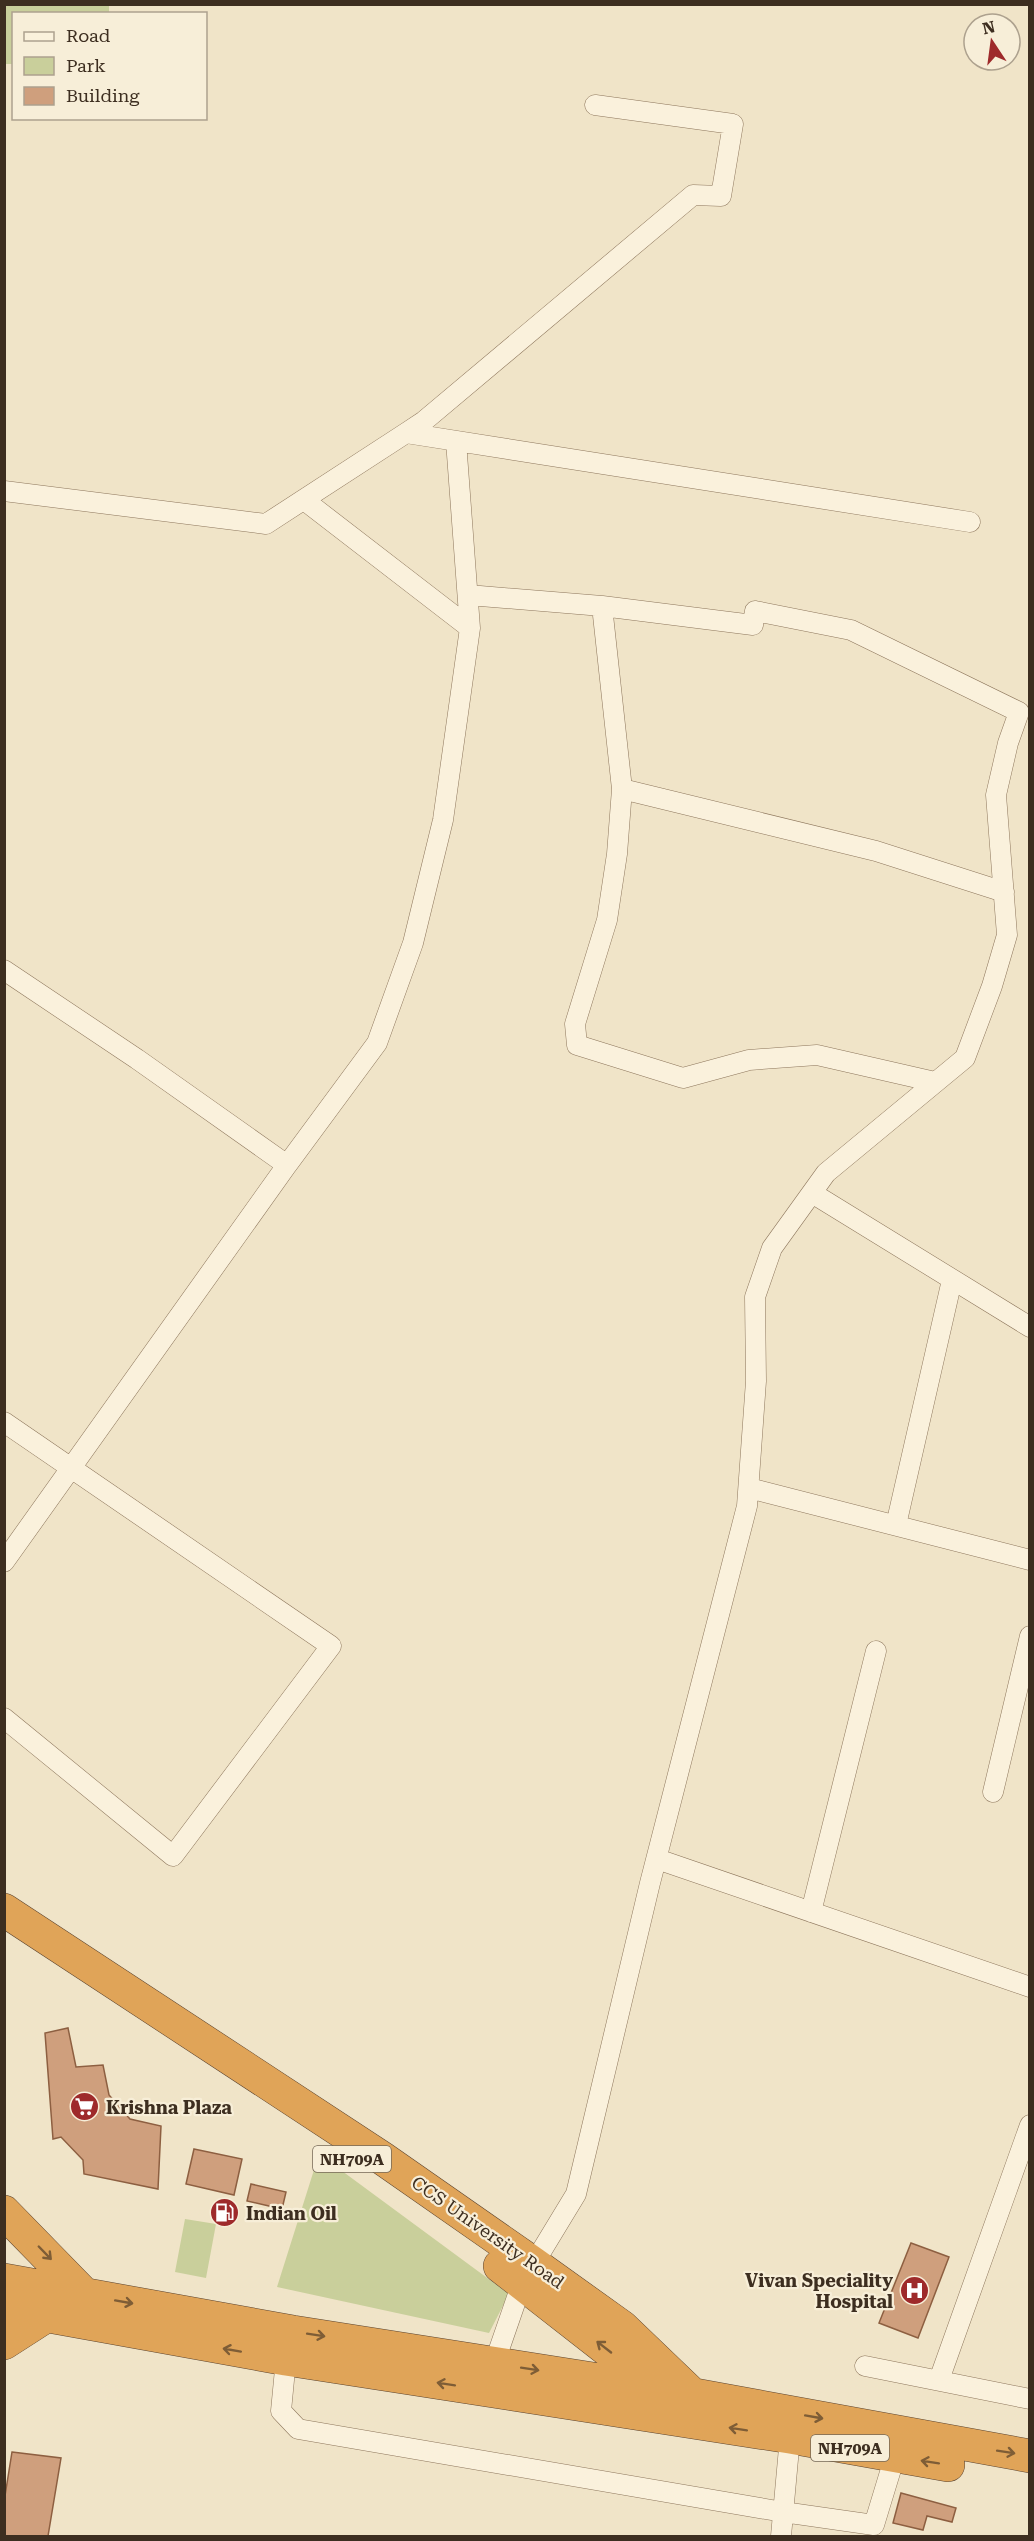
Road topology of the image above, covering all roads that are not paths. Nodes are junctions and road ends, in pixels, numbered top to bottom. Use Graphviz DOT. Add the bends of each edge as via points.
graph roads {
  1 [pos="595,105"];
  2 [pos="406,433"];
  3 [pos="456,441"];
  4 [pos="4,491"];
  5 [pos="304,500"];
  6 [pos="970,522"];
  7 [pos="468,595"];
  8 [pos="602,606"];
  9 [pos="471,628"];
  10 [pos="622,789"];
  11 [pos="1004,892"];
  12 [pos="4,970"];
  13 [pos="935,1082"];
  14 [pos="287,1165"];
  15 [pos="812,1192"];
  16 [pos="952,1280"];
  17 [pos="1028,1323"];
  18 [pos="4,1422"];
  19 [pos="71,1468"];
  20 [pos="749,1488"];
  21 [pos="896,1525"];
  22 [pos="1029,1560"];
  23 [pos="4,1562"];
  24 [pos="1029,1636"];
  25 [pos="876,1651"];
  26 [pos="4,1718"];
  27 [pos="993,1792"];
  28 [pos="657,1858"];
  29 [pos="4,1910"];
  30 [pos="811,1912"];
  31 [pos="4,1932"];
  32 [pos="1029,1987"];
  33 [pos="241,2074"];
  34 [pos="1029,2125"];
  35 [pos="4,2212"];
  36 [pos="528,2273"];
  37 [pos="4,2280"];
  38 [pos="85,2295"];
  39 [pos="4,2308"];
  40 [pos="46,2316"];
  41 [pos="4,2343"];
  42 [pos="286,2359"];
  43 [pos="494,2364"];
  44 [pos="865,2366"];
  45 [pos="939,2380"];
  46 [pos="1029,2399"];
  47 [pos="681,2407"];
  48 [pos="790,2437"];
  49 [pos="895,2456"];
  50 [pos="1029,2456"];
  51 [pos="1029,2478"];
  52 [pos="783,2512"];
  53 [pos="781,2536"];
  1 -- 2 [label="street" via="733,124 721,196 693,195"];
  2 -- 3 [label="street"];
  2 -- 5 [label="street"];
  3 -- 6 [label="street"];
  3 -- 7 [label="street"];
  4 -- 5 [label="street" via="266,525"];
  5 -- 9 [label="street"];
  7 -- 8 [label="street"];
  7 -- 9 [label="street"];
  8 -- 10 [label="street"];
  8 -- 11 [label="street" via="753,625 755,611 851,630 1019,712 996,795"];
  9 -- 14 [label="street" via="443,820 413,943 377,1043"];
  10 -- 11 [label="street" via="876,851"];
  10 -- 13 [label="street" via="607,920 575,1024 577,1045 683,1078 749,1060 817,1055"];
  11 -- 13 [label="street" via="1007,935 992,986 965,1058"];
  12 -- 14 [label="street"];
  13 -- 15 [label="street" via="826,1173"];
  14 -- 19 [label="street"];
  15 -- 16 [label="street"];
  15 -- 20 [label="street" via="772,1248 755,1297 756,1381"];
  16 -- 17 [label="street"];
  16 -- 21 [label="street"];
  18 -- 19 [label="street"];
  19 -- 23 [label="street"];
  19 -- 26 [label="street" via="331,1646 173,1856"];
  20 -- 21 [label="street"];
  20 -- 28 [label="street"];
  21 -- 22 [label="street"];
  24 -- 27 [label="street"];
  25 -- 30 [label="street"];
  28 -- 30 [label="street"];
  28 -- 36 [label="street" via="576,2194"];
  29 -- 33 [label="highway, CCS University Road / NH709A"];
  30 -- 32 [label="street"];
  31 -- 33 [label="highway, CCS University Road / NH709A"];
  33 -- 36 [label="highway, CCS University Road / NH709A" via="440,2218"];
  34 -- 45 [label="street"];
  35 -- 38 [label="highway, one-way"];
  36 -- 43 [label="street"];
  36 -- 47 [label="highway, CCS University Road / NH709A"];
  37 -- 38 [label="highway"];
  38 -- 43 [label="highway, one-way"];
  39 -- 40 [label="highway"];
  40 -- 41 [label="highway"];
  42 -- 40 [label="highway, one-way"];
  47 -- 42 [label="highway, one-way"];
  42 -- 52 [label="street" via="281,2411 298,2429"];
  43 -- 47 [label="highway, one-way"];
  44 -- 45 [label="street"];
  45 -- 46 [label="street"];
  48 -- 47 [label="highway, NH709A, one-way"];
  47 -- 50 [label="highway, NH709A, one-way"];
  48 -- 49 [label="highway, NH709A"];
  48 -- 52 [label="street"];
  51 -- 49 [label="highway, NH709A, one-way"];
  49 -- 52 [label="street" via="874,2525"];
  52 -- 53 [label="street"];
}
